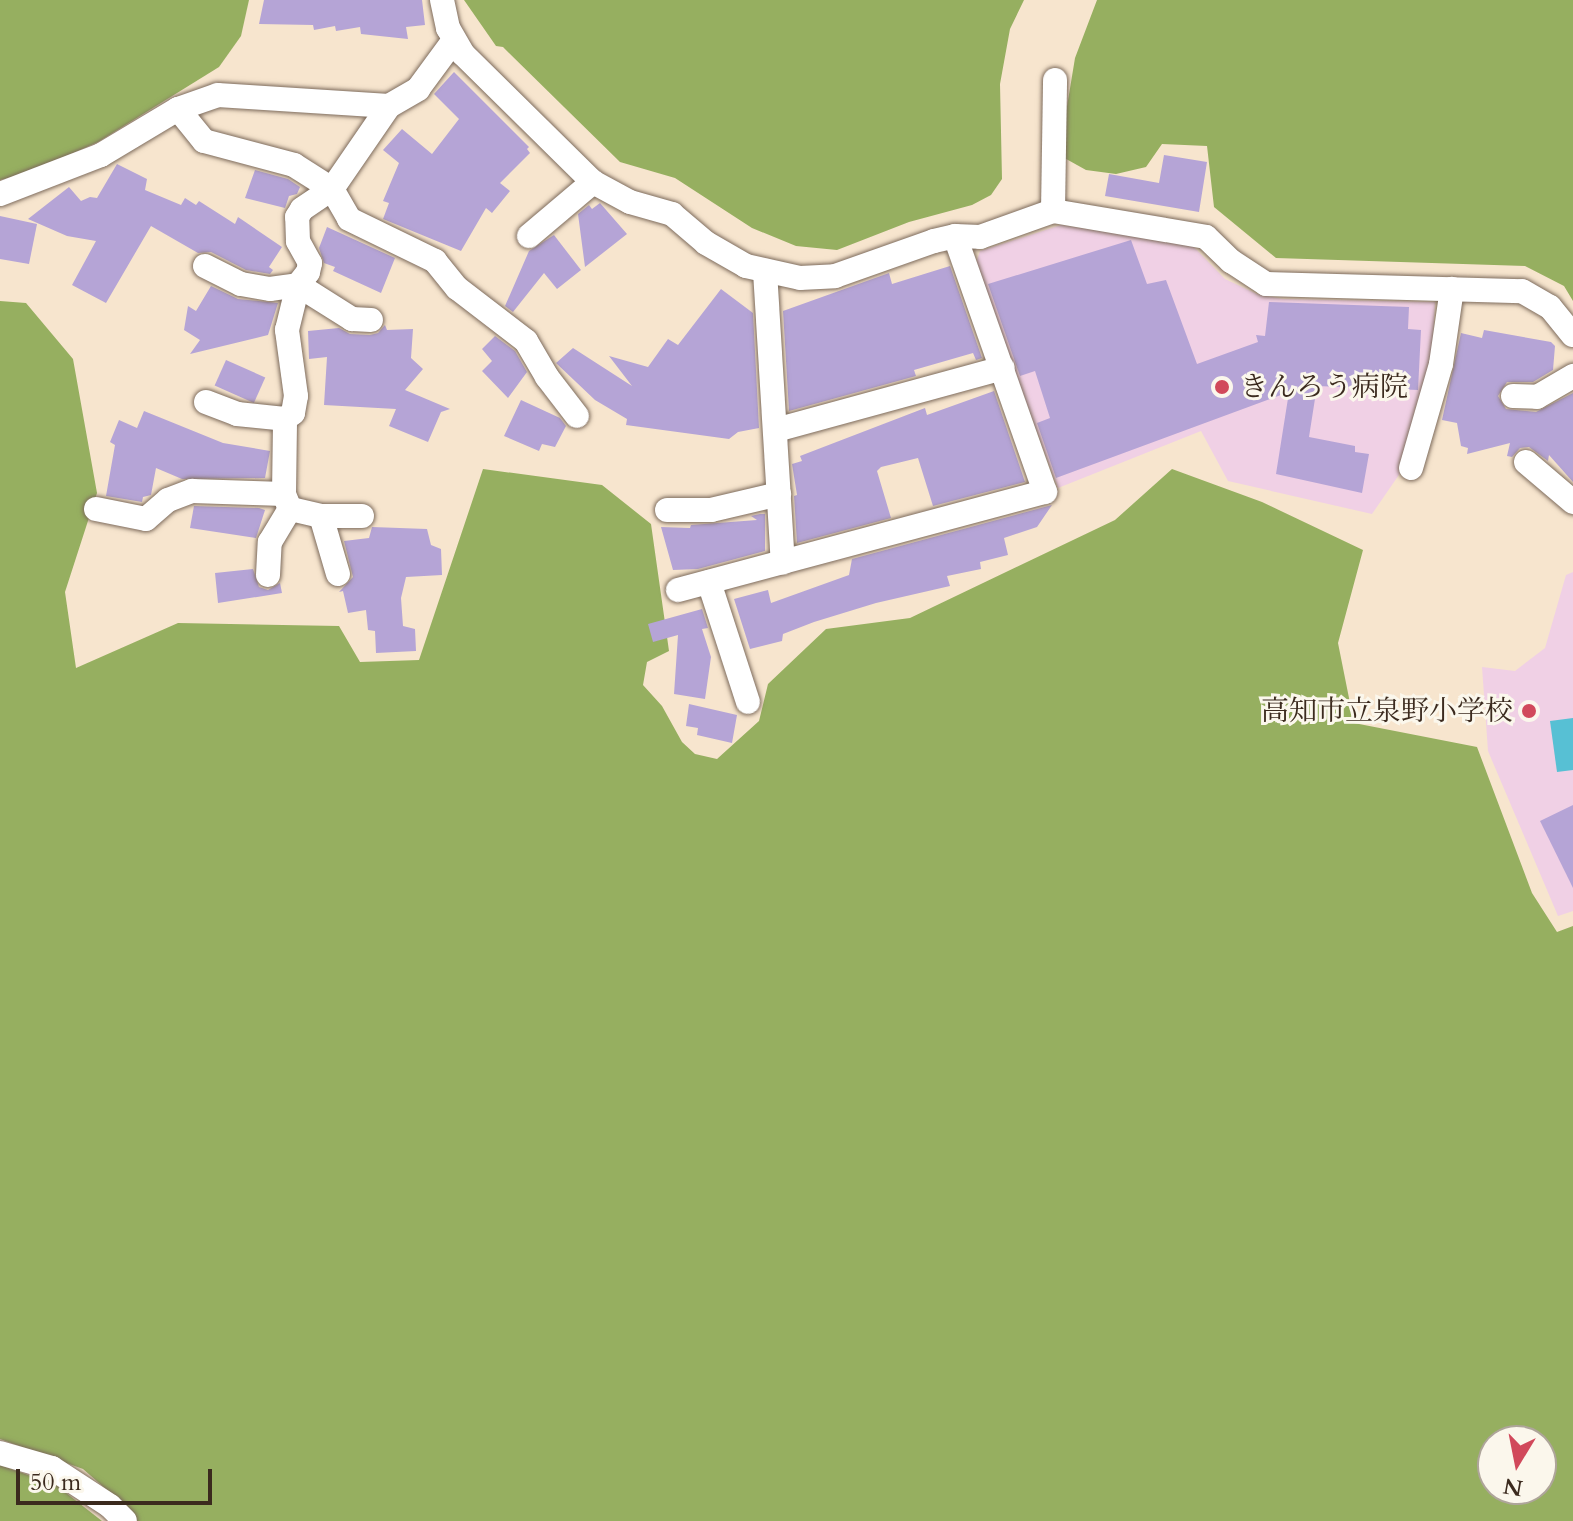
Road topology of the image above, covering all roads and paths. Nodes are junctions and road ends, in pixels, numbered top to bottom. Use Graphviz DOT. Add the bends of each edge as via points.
graph roads {
  1 [pos="442,0"];
  2 [pos="454,40"];
  3 [pos="1055,80"];
  4 [pos="389,106"];
  5 [pos="178,109"];
  6 [pos="593,182"];
  7 [pos="332,189"];
  8 [pos="0,194"];
  9 [pos="1053,211"];
  10 [pos="529,236"];
  11 [pos="955,236"];
  12 [pos="205,266"];
  13 [pos="765,271"];
  14 [pos="298,285"];
  15 [pos="1452,289"];
  16 [pos="371,320"];
  17 [pos="1573,335"];
  18 [pos="1003,368"];
  19 [pos="1573,376"];
  20 [pos="1513,396"];
  21 [pos="206,402"];
  22 [pos="577,416"];
  23 [pos="285,419"];
  24 [pos="776,430"];
  25 [pos="1526,462"];
  26 [pos="1411,468"];
  27 [pos="779,494"];
  28 [pos="287,501"];
  29 [pos="1573,502"];
  30 [pos="96,509"];
  31 [pos="667,510"];
  32 [pos="321,516"];
  33 [pos="362,516"];
  34 [pos="783,562"];
  35 [pos="338,574"];
  36 [pos="268,575"];
  37 [pos="709,582"];
  38 [pos="678,590"];
  39 [pos="748,702"];
  40 [pos="0,1453"];
  41 [pos="125,1521"];
  1 -- 2 [label="street"];
  2 -- 4 [label="street" via="418,89"];
  2 -- 6 [label="street" via="480,74"];
  3 -- 9 [label="street"];
  4 -- 5 [label="street" via="218,95"];
  4 -- 7 [label="street"];
  5 -- 7 [label="street" via="204,141 294,165"];
  5 -- 8 [label="street" via="101,155"];
  6 -- 10 [label="street"];
  6 -- 13 [label="street" via="630,202 672,214 718,251"];
  7 -- 14 [label="street" via="297,217 298,241 310,263"];
  7 -- 22 [label="street" via="349,219 435,261 457,288 526,341"];
  9 -- 11 [label="street" via="980,237"];
  9 -- 15 [label="street" via="1206,237 1266,284"];
  11 -- 13 [label="street" via="835,276 800,278"];
  11 -- 18 [label="street"];
  12 -- 14 [label="street" via="241,284 270,289"];
  13 -- 24 [label="street"];
  14 -- 16 [label="street" via="352,319"];
  14 -- 23 [label="street" via="287,330 296,396 293,413"];
  15 -- 17 [label="street" via="1536,296"];
  15 -- 26 [label="street" via="1441,364"];
  18 -- 24 [label="street"];
  18 -- 34 [label="street" via="1045,492"];
  19 -- 20 [label="street" via="1537,397"];
  21 -- 23 [label="street" via="237,414"];
  23 -- 28 [label="street"];
  24 -- 27 [label="street"];
  25 -- 29 [label="street"];
  27 -- 31 [label="street" via="711,510"];
  27 -- 34 [label="street"];
  28 -- 30 [label="street" via="192,491 168,500 146,519"];
  28 -- 32 [label="street"];
  28 -- 36 [label="street" via="270,542"];
  32 -- 33 [label="street"];
  32 -- 35 [label="street"];
  34 -- 37 [label="street"];
  37 -- 38 [label="street"];
  37 -- 39 [label="street"];
  40 -- 41 [label="street" via="52,1468"];
}
